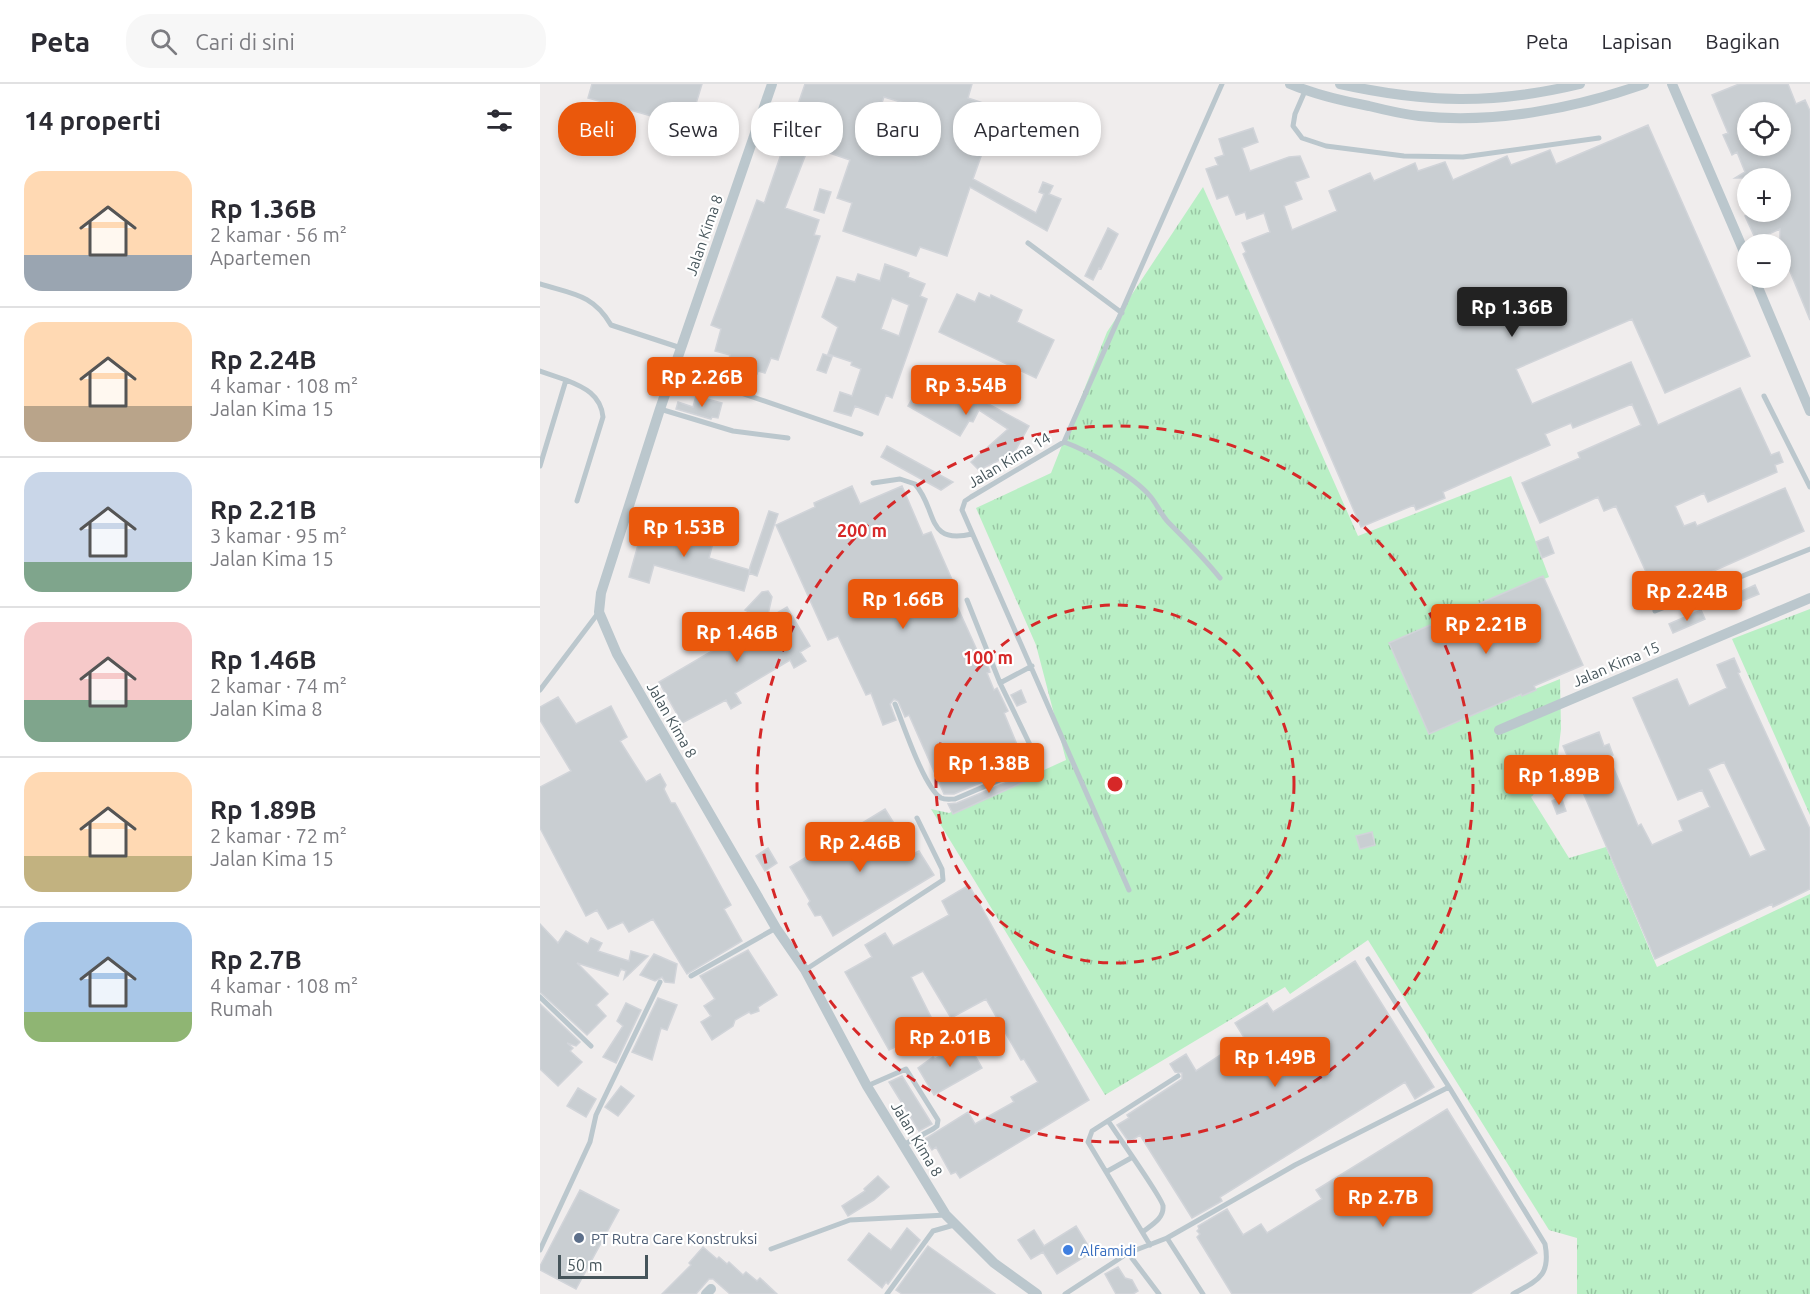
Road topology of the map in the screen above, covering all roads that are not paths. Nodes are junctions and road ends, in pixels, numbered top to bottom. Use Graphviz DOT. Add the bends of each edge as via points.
graph roads {
  1 [pos="772,84"];
  2 [pos="1222,84"];
  3 [pos="1290,84"];
  4 [pos="1340,84"];
  5 [pos="1580,84"];
  6 [pos="1644,84"];
  7 [pos="1672,84"];
  8 [pos="1305,91"];
  9 [pos="1599,138"];
  10 [pos="1737,235"];
  11 [pos="1028,243"];
  12 [pos="540,284"];
  13 [pos="1758,288"];
  14 [pos="1122,313"];
  15 [pos="681,348"];
  16 [pos="674,370"];
  17 [pos="540,371"];
  18 [pos="566,380"];
  19 [pos="1764,396"];
  20 [pos="660,410"];
  21 [pos="1810,411"];
  22 [pos="861,434"];
  23 [pos="788,438"];
  24 [pos="1064,441"];
  25 [pos="540,466"];
  26 [pos="873,483"];
  27 [pos="1810,488"];
  28 [pos="577,501"];
  29 [pos="972,534"];
  30 [pos="1810,549"];
  31 [pos="1220,578"];
  32 [pos="1810,598"];
  33 [pos="967,600"];
  34 [pos="1655,611"];
  35 [pos="599,612"];
  36 [pos="1032,666"];
  37 [pos="1000,683"];
  38 [pos="540,690"];
  39 [pos="895,704"];
  40 [pos="1499,730"];
  41 [pos="917,818"];
  42 [pos="1129,890"];
  43 [pos="776,928"];
  44 [pos="1368,959"];
  45 [pos="805,970"];
  46 [pos="691,976"];
  47 [pos="660,982"];
  48 [pos="540,997"];
  49 [pos="591,1047"];
  50 [pos="1178,1076"];
  51 [pos="867,1086"];
  52 [pos="1449,1087"];
  53 [pos="1109,1122"];
  54 [pos="903,1144"];
  55 [pos="1131,1158"];
  56 [pos="1106,1173"];
  57 [pos="946,1215"];
  58 [pos="954,1225"];
  59 [pos="1144,1231"];
  60 [pos="1167,1239"];
  61 [pos="1150,1245"];
  62 [pos="771,1249"];
  63 [pos="540,1250"];
  64 [pos="1128,1253"];
  65 [pos="887,1294"];
  66 [pos="1037,1294"];
  67 [pos="1065,1294"];
  68 [pos="1159,1294"];
  69 [pos="1203,1294"];
  70 [pos="1513,1294"];
  1 -- 15 [label="street, Jalan Kima 8"];
  2 -- 14 [label="lane, Jalan Kima 14"];
  3 -- 8 [label="street"];
  4 -- 5 [label="street" via="1438,100 1488,100"];
  6 -- 8 [label="street" via="1582,103 1464,119 1417,116"];
  7 -- 10 [label="street"];
  8 -- 9 [label="lane" via="1293,126 1302,138 1326,146 1404,156 1463,157"];
  11 -- 14 [label="lane"];
  12 -- 15 [label="lane" via="590,299 611,326"];
  13 -- 21 [label="street"];
  14 -- 24 [label="lane, Jalan Kima 14"];
  15 -- 16 [label="street, Jalan Kima 8"];
  16 -- 20 [label="street, Jalan Kima 8"];
  16 -- 22 [label="lane"];
  17 -- 18 [label="lane"];
  18 -- 25 [label="lane"];
  18 -- 28 [label="lane" via="588,389 603,417"];
  19 -- 27 [label="lane"];
  20 -- 23 [label="lane" via="722,428"];
  20 -- 35 [label="street, Jalan Kima 8" via="601,593"];
  24 -- 29 [label="lane, Jalan Kima 14" via="965,501 962,510"];
  24 -- 31 [label="lane" via="1091,452 1137,483"];
  26 -- 29 [label="lane" via="900,479 915,484 938,530 954,538"];
  29 -- 36 [label="lane, Jalan Kima 14"];
  30 -- 34 [label="lane"];
  32 -- 40 [label="street, Jalan Kima 15"];
  33 -- 37 [label="lane"];
  35 -- 38 [label="lane"];
  35 -- 43 [label="street, Jalan Kima 8" via="612,646"];
  36 -- 37 [label="lane"];
  36 -- 42 [label="lane, Jalan Kima 14"];
  37 -- 39 [label="lane" via="1035,761 1028,768 955,799 937,795 916,758"];
  41 -- 45 [label="lane" via="944,880"];
  43 -- 45 [label="street, Jalan Kima 8"];
  43 -- 46 [label="lane"];
  44 -- 52 [label="lane"];
  45 -- 51 [label="street, Jalan Kima 8"];
  47 -- 63 [label="lane" via="596,1115 590,1142"];
  48 -- 49 [label="lane"];
  50 -- 53 [label="lane"];
  51 -- 54 [label="street, Jalan Kima 8"];
  51 -- 54 [label="lane" via="906,1069 932,1110 937,1126"];
  52 -- 60 [label="lane" via="1295,1165"];
  52 -- 70 [label="lane" via="1545,1244 1547,1265 1539,1279"];
  53 -- 55 [label="lane"];
  53 -- 56 [label="lane" via="1092,1131 1088,1142"];
  54 -- 57 [label="street, Jalan Kima 8"];
  55 -- 56 [label="lane"];
  55 -- 59 [label="lane" via="1162,1199 1159,1220"];
  56 -- 59 [label="lane"];
  57 -- 58 [label="street, Jalan Kima 8"];
  57 -- 62 [label="lane" via="850,1220"];
  58 -- 65 [label="lane" via="933,1231"];
  58 -- 66 [label="street, Jalan Kima 8" via="994,1263"];
  59 -- 61 [label="lane"];
  60 -- 61 [label="lane"];
  60 -- 69 [label="lane"];
  61 -- 64 [label="lane"];
  64 -- 67 [label="lane"];
  64 -- 68 [label="lane"];
}
